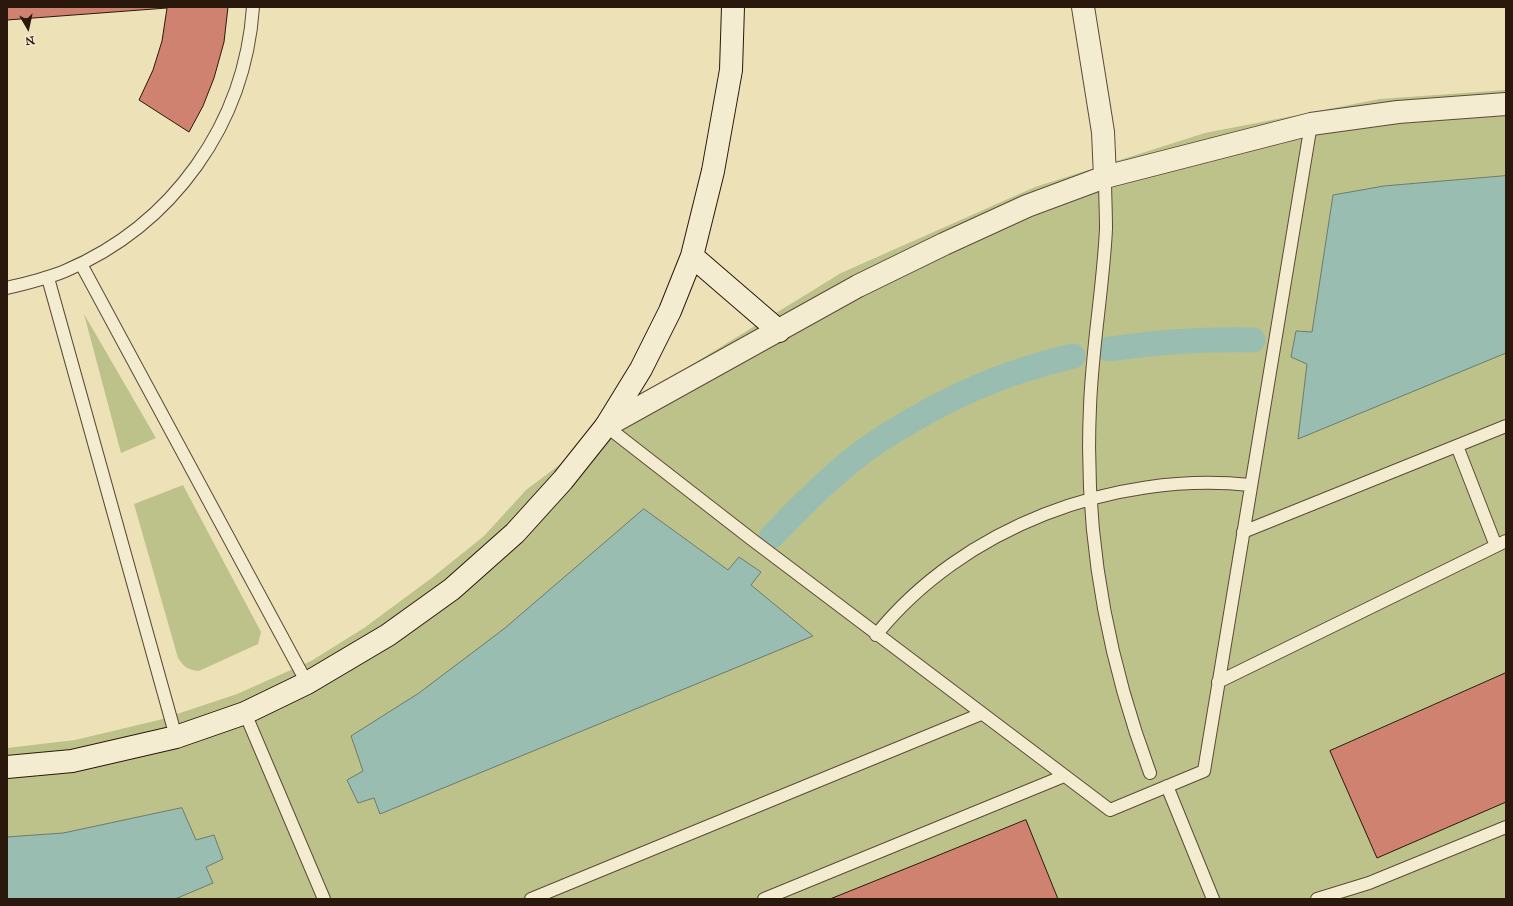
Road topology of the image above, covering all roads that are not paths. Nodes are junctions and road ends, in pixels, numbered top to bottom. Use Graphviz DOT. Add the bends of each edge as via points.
graph roads {
  1 [pos="253,7"];
  2 [pos="734,7"];
  3 [pos="1083,7"];
  4 [pos="1506,104"];
  5 [pos="1311,124"];
  6 [pos="1105,177"];
  7 [pos="692,256"];
  8 [pos="81,264"];
  9 [pos="48,278"];
  10 [pos="7,288"];
  11 [pos="779,331"];
  12 [pos="606,426"];
  13 [pos="1506,426"];
  14 [pos="1457,446"];
  15 [pos="1250,485"];
  16 [pos="1091,500"];
  17 [pos="1243,532"];
  18 [pos="1501,544"];
  19 [pos="876,635"];
  20 [pos="1218,682"];
  21 [pos="307,683"];
  22 [pos="245,713"];
  23 [pos="981,714"];
  24 [pos="176,737"];
  25 [pos="7,767"];
  26 [pos="1150,773"];
  27 [pos="1064,776"];
  28 [pos="1167,786"];
  29 [pos="1506,827"];
  30 [pos="324,899"];
  31 [pos="531,899"];
  32 [pos="764,899"];
  33 [pos="1213,899"];
  34 [pos="1318,899"];
  1 -- 8 [label="lane" via="251,32 240,81 221,127 195,170 162,207 130,234"];
  2 -- 7 [label="street" via="731,70 714,171"];
  3 -- 6 [label="street" via="1103,132"];
  4 -- 5 [label="street" via="1398,112"];
  5 -- 6 [label="street"];
  5 -- 15 [label="lane"];
  6 -- 11 [label="street" via="1027,206 944,244 858,286"];
  6 -- 16 [label="lane" via="1106,229 1090,406"];
  7 -- 11 [label="street"];
  7 -- 12 [label="street" via="670,311 644,363"];
  8 -- 9 [label="lane"];
  8 -- 21 [label="lane"];
  9 -- 10 [label="lane"];
  9 -- 24 [label="lane"];
  11 -- 12 [label="street"];
  12 -- 19 [label="lane"];
  12 -- 21 [label="street" via="563,480 515,533 452,589 388,635"];
  13 -- 14 [label="lane"];
  14 -- 17 [label="lane"];
  14 -- 18 [label="lane"];
  15 -- 16 [label="lane" via="1194,482 1156,485"];
  15 -- 17 [label="lane"];
  16 -- 19 [label="lane" via="1023,523 967,553 915,593 894,612"];
  16 -- 26 [label="lane" via="1094,548 1109,640 1133,726"];
  17 -- 20 [label="lane"];
  18 -- 20 [label="lane"];
  19 -- 23 [label="lane"];
  20 -- 28 [label="lane" via="1204,771"];
  21 -- 22 [label="street"];
  22 -- 24 [label="street"];
  22 -- 30 [label="lane"];
  23 -- 27 [label="lane"];
  23 -- 31 [label="lane"];
  24 -- 25 [label="street" via="72,761"];
  27 -- 28 [label="lane" via="1110,810"];
  27 -- 32 [label="lane"];
  28 -- 33 [label="lane"];
  29 -- 34 [label="lane" via="1369,883"];
}
